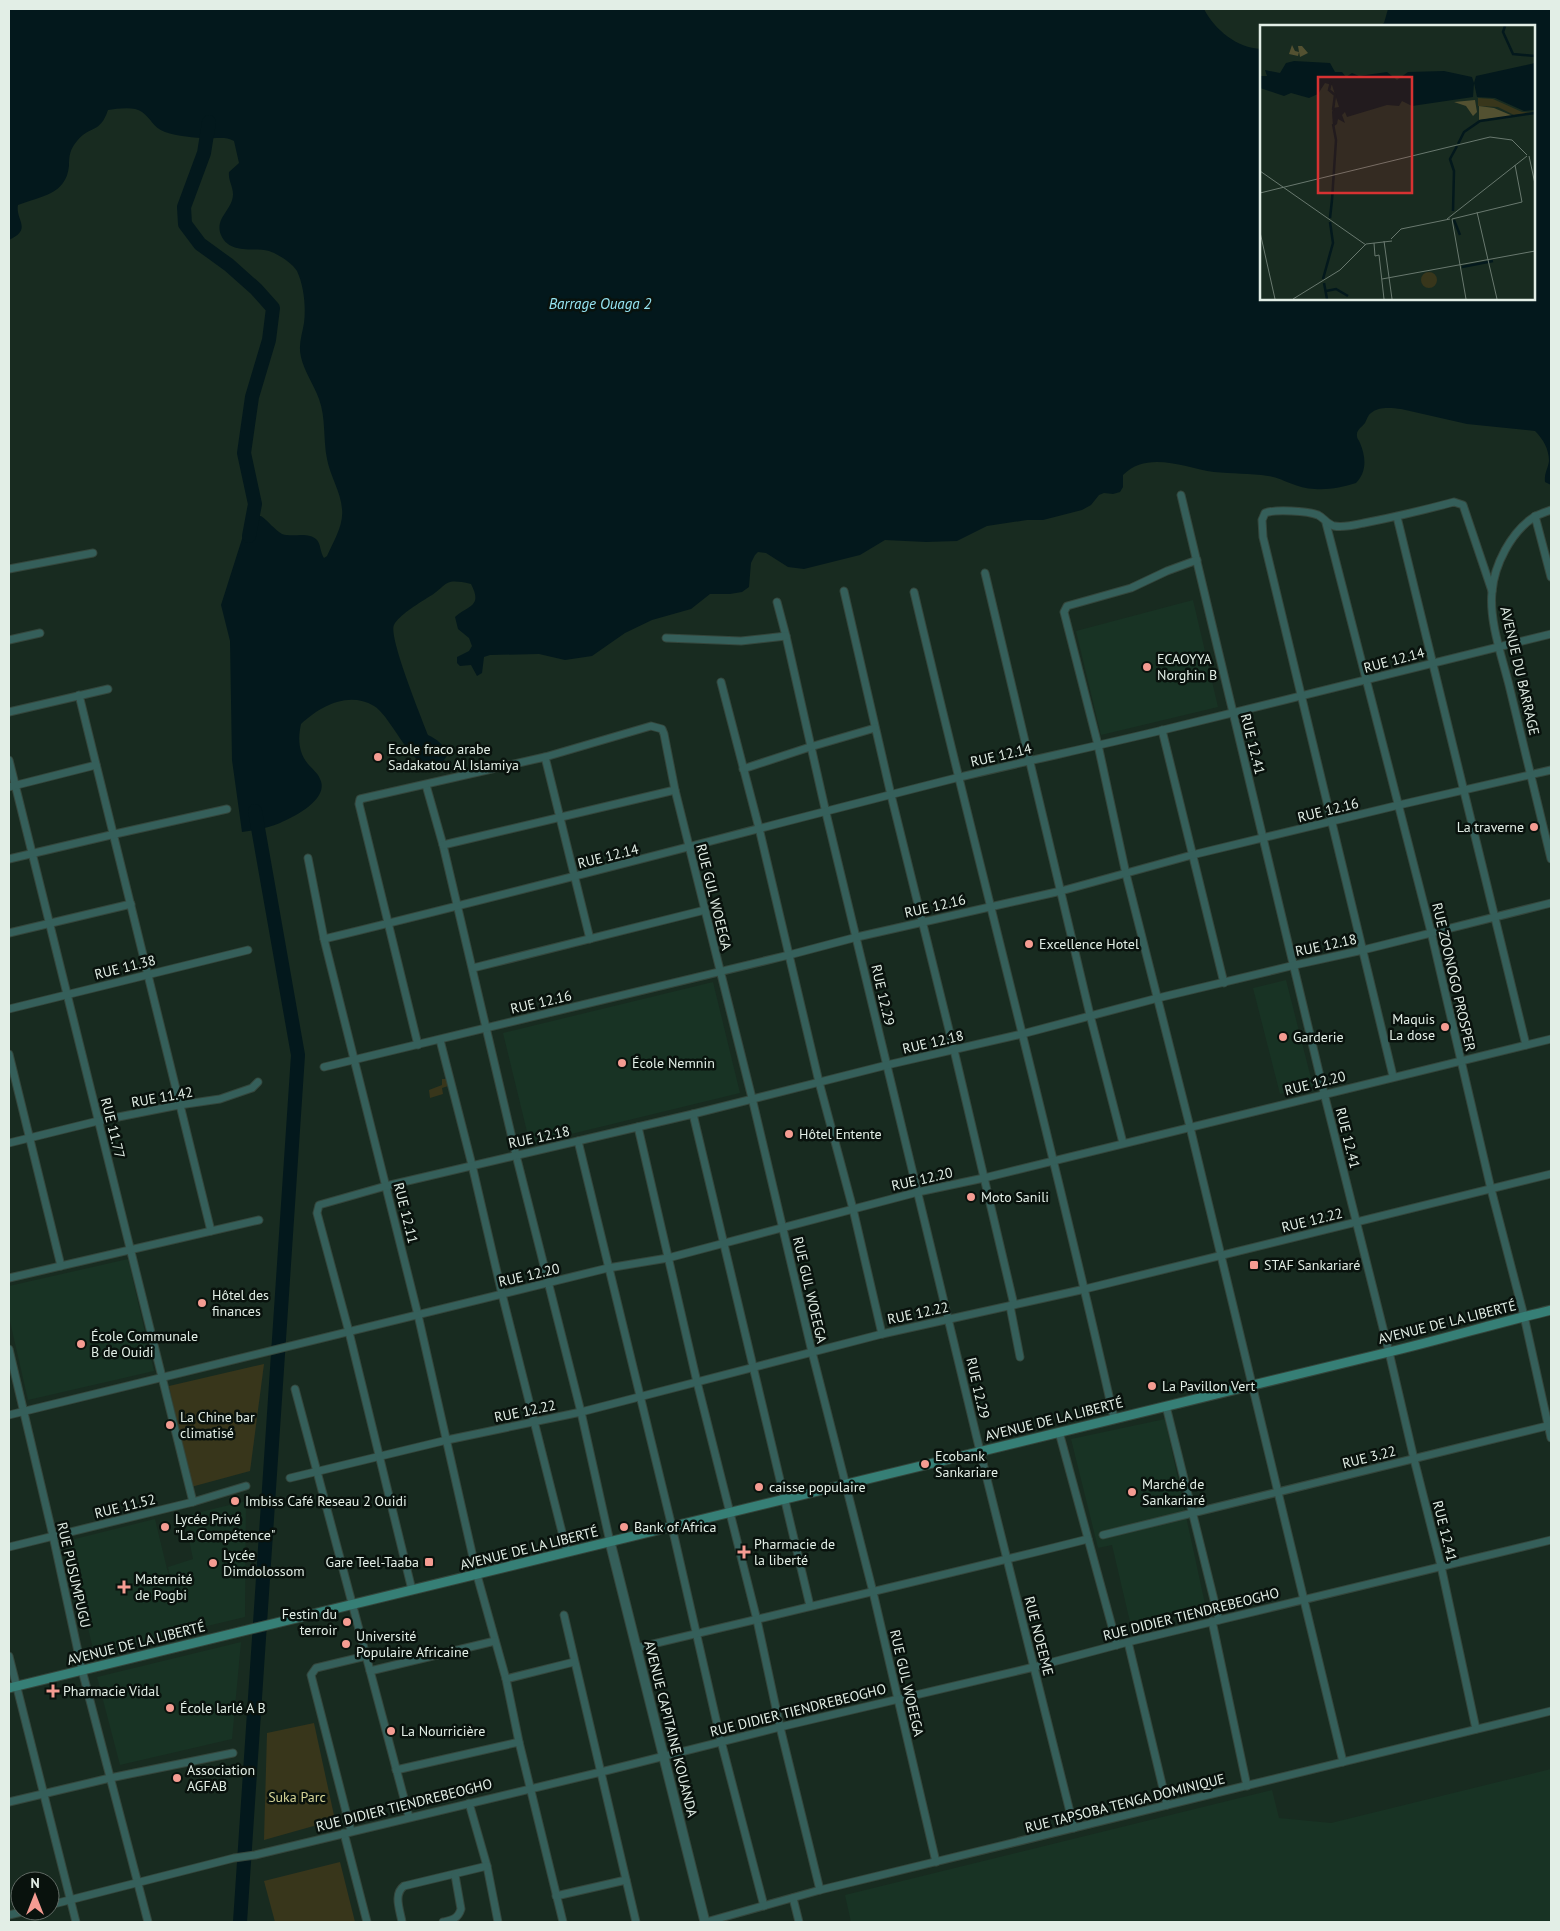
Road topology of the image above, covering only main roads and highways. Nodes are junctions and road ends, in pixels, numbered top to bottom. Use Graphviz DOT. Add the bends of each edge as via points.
graph roads {
  1 [pos="1551,1310"];
  2 [pos="12,1687"];
  1 -- 2 [label="main road, AVENUE DE LA LIBERTÉ"];
}
